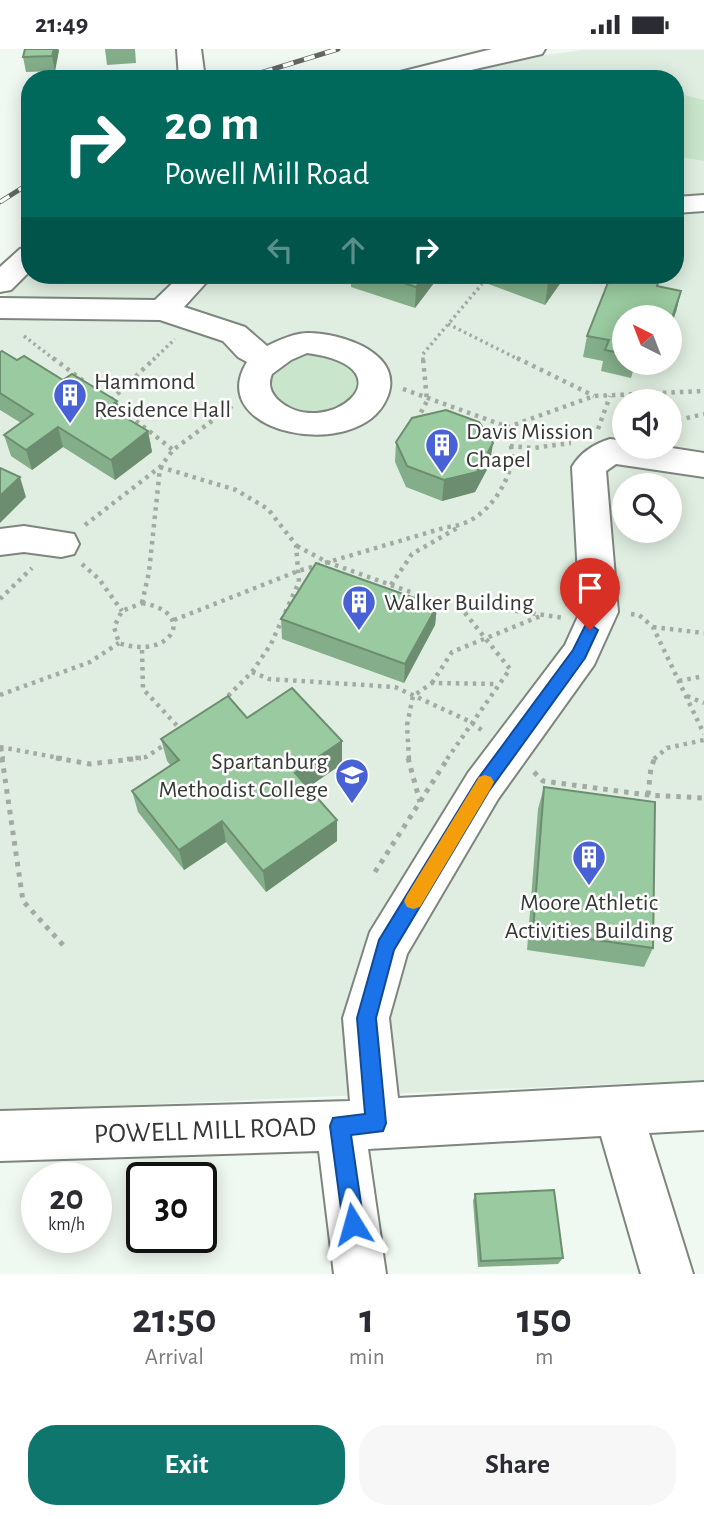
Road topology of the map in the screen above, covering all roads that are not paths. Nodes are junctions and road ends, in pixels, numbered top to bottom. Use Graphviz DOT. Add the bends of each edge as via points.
graph roads {
  1 [pos="533,49"];
  2 [pos="435,70"];
  3 [pos="704,203"];
  4 [pos="684,204"];
  5 [pos="21,263"];
  6 [pos="0,282"];
  7 [pos="189,284"];
  8 [pos="0,308"];
  9 [pos="163,310"];
  10 [pos="267,359"];
  11 [pos="704,465"];
  12 [pos="0,542"];
  13 [pos="61,544"];
  14 [pos="704,1106"];
  15 [pos="618,1111"];
  16 [pos="358,1125"];
  17 [pos="0,1136"];
  18 [pos="360,1274"];
  19 [pos="667,1274"];
  1 -- 2 [label="street"];
  3 -- 4 [label="street"];
  5 -- 6 [label="street"];
  7 -- 9 [label="street"];
  8 -- 9 [label="street"];
  9 -- 10 [label="street" via="234,334 249,350"];
  10 -- 10 [label="street" via="256,373 257,396 277,417 299,424 347,418 364,407 374,392 375,376 367,361 330,343 285,348"];
  11 -- 16 [label="street" via="610,451 589,467 598,612 580,654 483,786 386,947 366,1018"];
  12 -- 13 [label="street"];
  14 -- 15 [label="street, POWELL MILL ROAD"];
  15 -- 16 [label="street, POWELL MILL ROAD"];
  15 -- 19 [label="street"];
  16 -- 17 [label="street, POWELL MILL ROAD"];
  16 -- 18 [label="street"];
}
